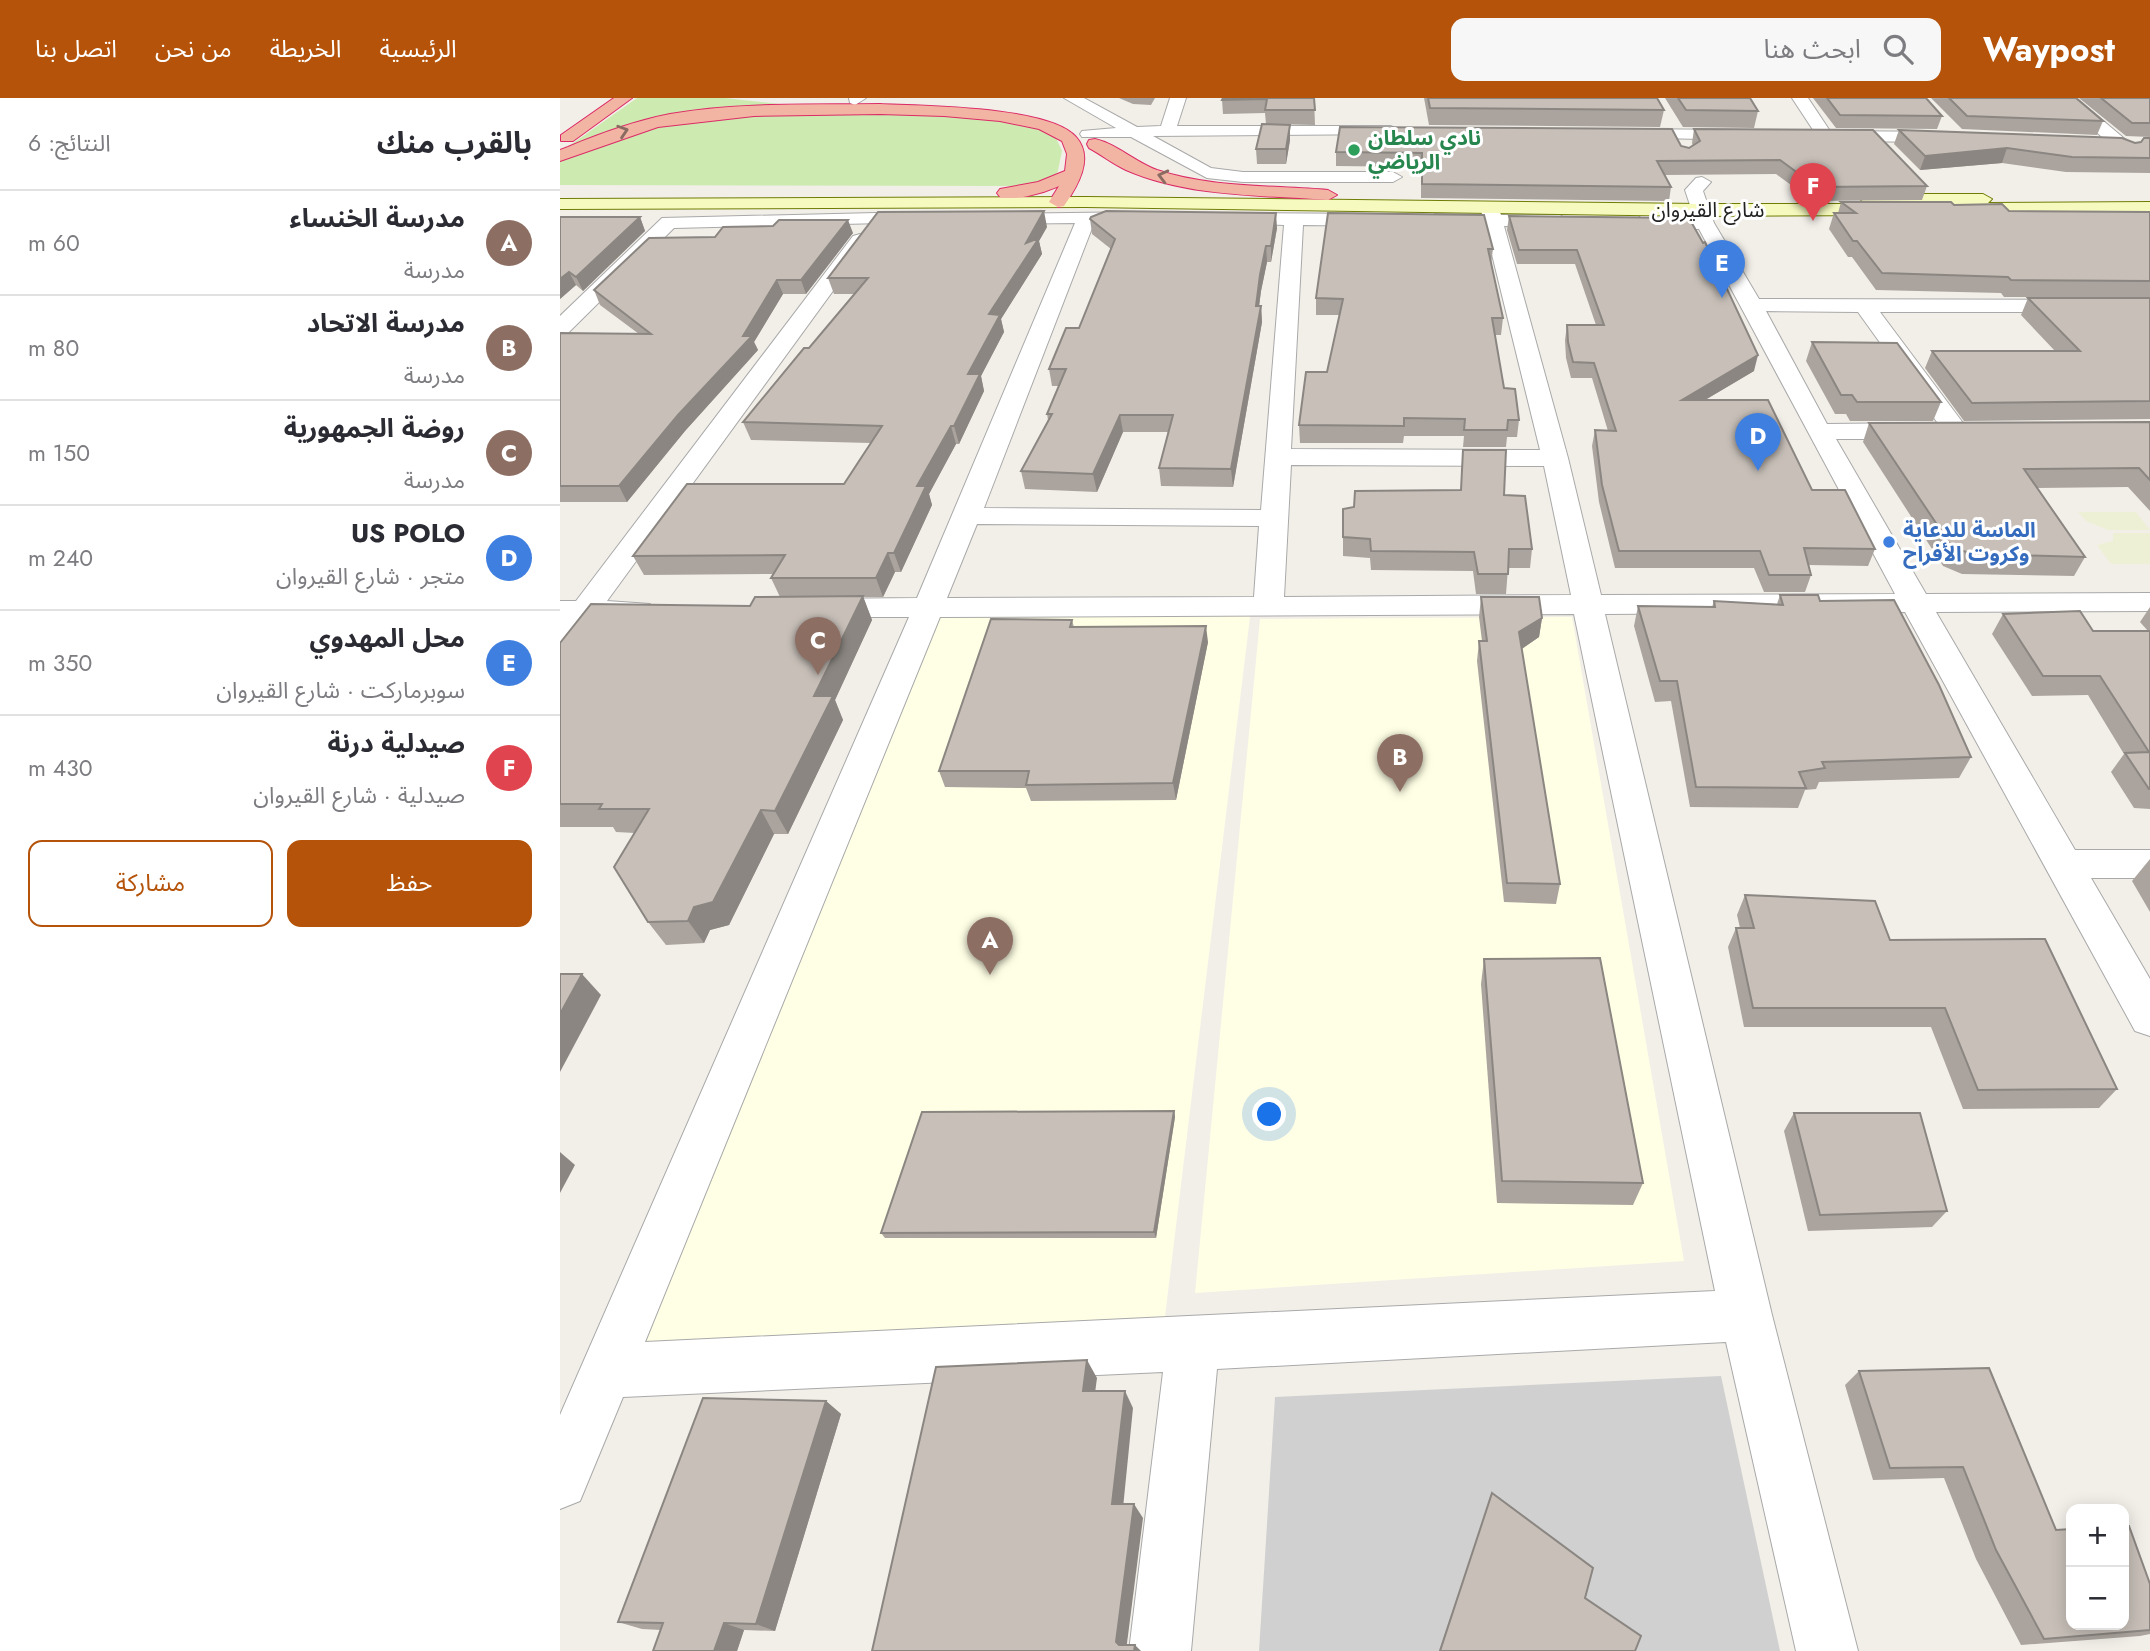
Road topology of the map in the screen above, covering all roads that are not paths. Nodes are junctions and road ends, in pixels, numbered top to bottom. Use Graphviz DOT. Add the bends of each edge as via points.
graph roads {
  1 [pos="624,98"];
  2 [pos="755,98"];
  3 [pos="1072,98"];
  4 [pos="1178,98"];
  5 [pos="1800,98"];
  6 [pos="2067,98"];
  7 [pos="857,99"];
  8 [pos="1938,117"];
  9 [pos="1168,131"];
  10 [pos="1133,132"];
  11 [pos="1608,134"];
  12 [pos="1757,135"];
  13 [pos="1874,136"];
  14 [pos="1092,139"];
  15 [pos="560,143"];
  16 [pos="2093,143"];
  17 [pos="2120,144"];
  18 [pos="2150,145"];
  19 [pos="1891,154"];
  20 [pos="560,156"];
  21 [pos="2150,164"];
  22 [pos="1917,181"];
  23 [pos="1394,186"];
  24 [pos="1080,188"];
  25 [pos="560,193"];
  26 [pos="1328,195"];
  27 [pos="1705,199"];
  28 [pos="1934,199"];
  29 [pos="2150,199"];
  30 [pos="560,204"];
  31 [pos="2150,208"];
  32 [pos="949,211"];
  33 [pos="1301,212"];
  34 [pos="1492,214"];
  35 [pos="876,219"];
  36 [pos="560,222"];
  37 [pos="669,222"];
  38 [pos="1752,305"];
  39 [pos="2150,306"];
  40 [pos="1865,307"];
  41 [pos="560,328"];
  42 [pos="1956,430"];
  43 [pos="1984,430"];
  44 [pos="1819,432"];
  45 [pos="1279,457"];
  46 [pos="1555,458"];
  47 [pos="967,516"];
  48 [pos="1273,518"];
  49 [pos="2150,602"];
  50 [pos="1916,603"];
  51 [pos="1588,604"];
  52 [pos="928,607"];
  53 [pos="791,608"];
  54 [pos="1268,608"];
  55 [pos="667,609"];
  56 [pos="572,610"];
  57 [pos="560,643"];
  58 [pos="2064,864"];
  59 [pos="2150,864"];
  60 [pos="2150,1018"];
  61 [pos="1745,1315"];
  62 [pos="1193,1345"];
  63 [pos="604,1371"];
  64 [pos="560,1481"];
  65 [pos="1160,1651"];
  66 [pos="1826,1651"];
  1 -- 15 [label="highway"];
  2 -- 7 [label="highway"];
  3 -- 10 [label="street"];
  4 -- 9 [label="street"];
  5 -- 13 [label="street" via="1818,135"];
  6 -- 17 [label="street"];
  7 -- 14 [label="highway" via="1003,106 1071,123"];
  8 -- 13 [label="street" via="1963,137"];
  9 -- 10 [label="street"];
  9 -- 23 [label="street" via="1393,127"];
  10 -- 14 [label="street"];
  10 -- 23 [label="street" via="1207,173"];
  11 -- 12 [label="street"];
  13 -- 19 [label="street"];
  14 -- 24 [label="highway"];
  26 -- 14 [label="highway, one-way" via="1160,176 1133,167"];
  16 -- 17 [label="street"];
  17 -- 18 [label="street"];
  17 -- 21 [label="street"];
  20 -- 24 [label="highway, one-way" via="635,128 704,114 787,107 938,107 1000,112 1048,123 1070,139"];
  22 -- 28 [label="street"];
  23 -- 26 [label="main road"];
  23 -- 27 [label="main road"];
  24 -- 25 [label="main road" via="1006,193"];
  24 -- 26 [label="main road"];
  24 -- 32 [label="street"];
  24 -- 32 [label="main road"];
  24 -- 33 [label="street"];
  24 -- 47 [label="street"];
  27 -- 28 [label="main road"];
  27 -- 31 [label="main road, شارع القيروان"];
  27 -- 34 [label="street"];
  27 -- 38 [label="street"];
  28 -- 29 [label="main road"];
  30 -- 32 [label="main road"];
  32 -- 35 [label="street"];
  33 -- 34 [label="street"];
  33 -- 45 [label="street"];
  34 -- 46 [label="street"];
  35 -- 37 [label="street"];
  35 -- 56 [label="street"];
  36 -- 37 [label="street"];
  37 -- 41 [label="street"];
  38 -- 40 [label="street"];
  38 -- 44 [label="street"];
  39 -- 40 [label="street"];
  40 -- 42 [label="street"];
  42 -- 43 [label="street"];
  42 -- 44 [label="street"];
  44 -- 50 [label="street"];
  45 -- 46 [label="street"];
  45 -- 48 [label="street"];
  46 -- 51 [label="street"];
  47 -- 48 [label="street"];
  47 -- 52 [label="street"];
  48 -- 54 [label="street"];
  49 -- 50 [label="street"];
  50 -- 51 [label="street"];
  50 -- 58 [label="street"];
  51 -- 54 [label="street"];
  51 -- 61 [label="street"];
  52 -- 53 [label="street"];
  52 -- 54 [label="street"];
  52 -- 63 [label="street"];
  55 -- 56 [label="street"];
  56 -- 57 [label="street"];
  58 -- 59 [label="street"];
  58 -- 60 [label="street"];
  61 -- 62 [label="street"];
  61 -- 66 [label="street"];
  62 -- 63 [label="street"];
  62 -- 65 [label="street"];
  63 -- 64 [label="street"];
}
